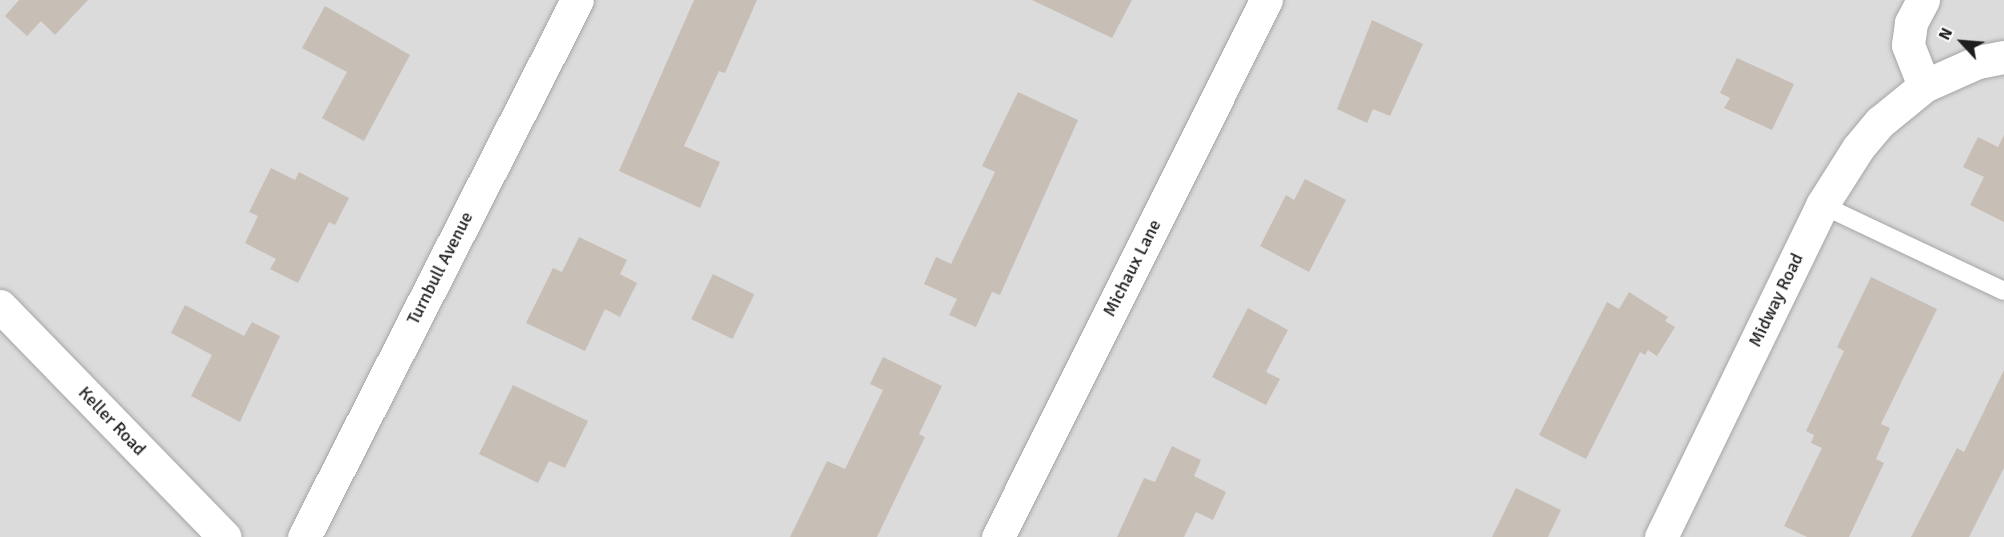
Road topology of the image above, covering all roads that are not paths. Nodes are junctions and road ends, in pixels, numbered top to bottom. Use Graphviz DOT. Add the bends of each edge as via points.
graph roads {
  1 [pos="577,0"];
  2 [pos="1266,0"];
  3 [pos="1923,0"];
  4 [pos="2004,57"];
  5 [pos="1924,86"];
  6 [pos="1822,206"];
  7 [pos="2004,291"];
  8 [pos="0,306"];
  9 [pos="225,537"];
  10 [pos="304,537"];
  11 [pos="998,537"];
  12 [pos="1661,537"];
  1 -- 10 [label="street, Turnbull Avenue"];
  2 -- 11 [label="street, Michaux Lane"];
  3 -- 5 [label="street" via="1911,23 1908,45"];
  4 -- 5 [label="street, Midway Road" via="1978,62"];
  5 -- 6 [label="street, Midway Road" via="1880,122 1858,148"];
  6 -- 7 [label="lane"];
  6 -- 12 [label="street, Midway Road"];
  8 -- 9 [label="street, Keller Road"];
}
